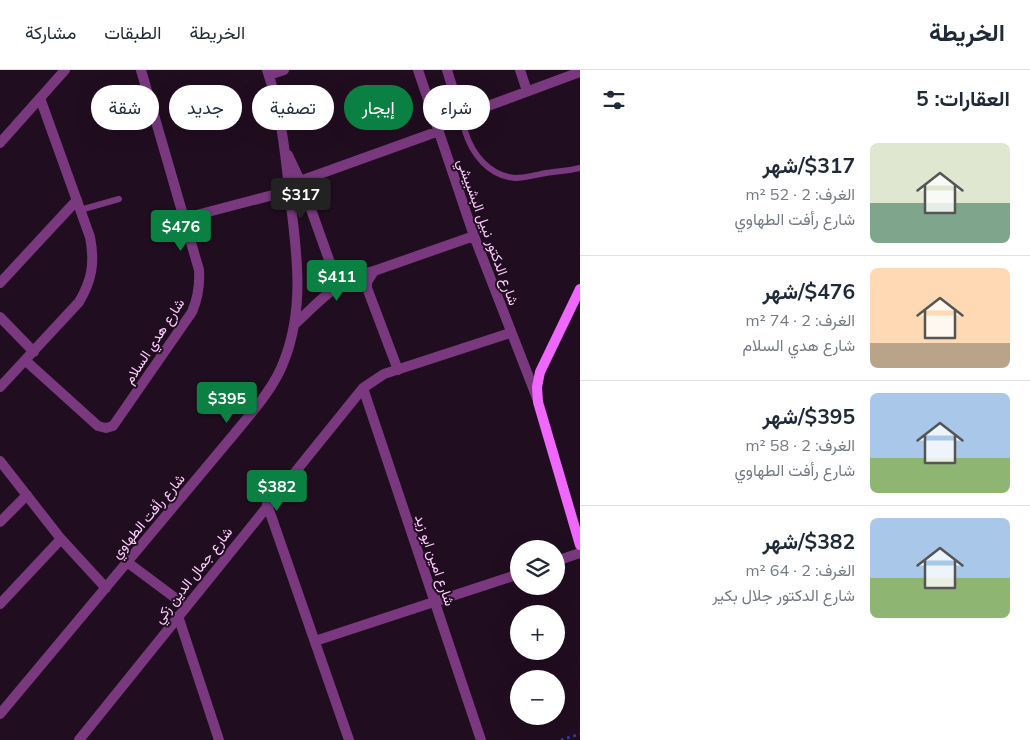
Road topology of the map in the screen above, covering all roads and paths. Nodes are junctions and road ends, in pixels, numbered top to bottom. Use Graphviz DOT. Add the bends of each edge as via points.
graph roads {
  1 [pos="65,70"];
  2 [pos="141,70"];
  3 [pos="284,70"];
  4 [pos="418,70"];
  5 [pos="447,70"];
  6 [pos="520,70"];
  7 [pos="268,72"];
  8 [pos="580,72"];
  9 [pos="527,91"];
  10 [pos="40,98"];
  11 [pos="465,131"];
  12 [pos="439,132"];
  13 [pos="0,143"];
  14 [pos="285,147"];
  15 [pos="580,168"];
  16 [pos="301,184"];
  17 [pos="289,191"];
  18 [pos="118,199"];
  19 [pos="78,205"];
  20 [pos="185,218"];
  21 [pos="474,236"];
  22 [pos="374,271"];
  23 [pos="0,283"];
  24 [pos="338,285"];
  25 [pos="580,289"];
  26 [pos="0,317"];
  27 [pos="296,323"];
  28 [pos="510,333"];
  29 [pos="34,352"];
  30 [pos="26,361"];
  31 [pos="398,370"];
  32 [pos="0,387"];
  33 [pos="362,388"];
  34 [pos="538,402"];
  35 [pos="0,461"];
  36 [pos="27,495"];
  37 [pos="267,504"];
  38 [pos="0,522"];
  39 [pos="62,539"];
  40 [pos="580,545"];
  41 [pos="580,553"];
  42 [pos="565,558"];
  43 [pos="127,562"];
  44 [pos="510,577"];
  45 [pos="106,588"];
  46 [pos="435,601"];
  47 [pos="0,604"];
  48 [pos="186,606"];
  49 [pos="178,616"];
  50 [pos="315,641"];
  51 [pos="0,714"];
  52 [pos="88,729"];
  53 [pos="580,734"];
  54 [pos="79,740"];
  55 [pos="92,740"];
  56 [pos="219,740"];
  57 [pos="349,740"];
  58 [pos="481,740"];
  59 [pos="561,740"];
  1 -- 10 [label="street"];
  2 -- 20 [label="street, شارع هدي السلام"];
  3 -- 7 [label="street"];
  4 -- 12 [label="street, شارع الدكتور نبيل البشبيشي"];
  5 -- 9 [label="street" via="460,104 468,109 477,110"];
  6 -- 9 [label="street"];
  7 -- 14 [label="street, شارع رأفت الطهاوي"];
  8 -- 9 [label="street"];
  10 -- 13 [label="street"];
  10 -- 19 [label="street"];
  11 -- 15 [label="lane" via="477,157 501,174 516,178"];
  12 -- 16 [label="street"];
  12 -- 21 [label="street, شارع الدكتور نبيل البشبيشي"];
  14 -- 16 [label="street, شارع رأفت الطهاوي"];
  14 -- 17 [label="street, شارع رأفت الطهاوي"];
  16 -- 17 [label="street"];
  16 -- 24 [label="street, شارع رأفت الطهاوي"];
  17 -- 20 [label="street"];
  17 -- 27 [label="street, شارع رأفت الطهاوي" via="297,257"];
  18 -- 19 [label="lane"];
  19 -- 23 [label="street"];
  19 -- 29 [label="street" via="94,254 88,288"];
  20 -- 30 [label="street, شارع هدي السلام" via="199,270 198,299 113,426 98,426"];
  21 -- 22 [label="street"];
  21 -- 28 [label="street, شارع الدكتور نبيل البشبيشي"];
  22 -- 24 [label="street"];
  22 -- 31 [label="street" via="367,288"];
  24 -- 27 [label="street"];
  25 -- 34 [label="street, شارع الدكتور نبيل البشبيشي" via="540,372 536,387"];
  26 -- 29 [label="street"];
  27 -- 43 [label="street, شارع رأفت الطهاوي" via="284,363 262,400"];
  28 -- 31 [label="street, شارع جمال الدين زكي"];
  28 -- 34 [label="street, شارع الدكتور نبيل البشبيشي"];
  29 -- 30 [label="street"];
  30 -- 32 [label="street"];
  31 -- 33 [label="street, شارع جمال الدين زكي"];
  33 -- 37 [label="street, شارع جمال الدين زكي"];
  33 -- 46 [label="street, شارع امين ابو زيد"];
  34 -- 40 [label="street, شارع الدكتور نبيل البشبيشي"];
  35 -- 36 [label="street"];
  36 -- 38 [label="street"];
  36 -- 39 [label="street"];
  37 -- 48 [label="street, شارع جمال الدين زكي"];
  37 -- 50 [label="street"];
  39 -- 45 [label="street"];
  39 -- 47 [label="street"];
  41 -- 42 [label="street"];
  43 -- 45 [label="street, شارع رأفت الطهاوي"];
  43 -- 48 [label="street"];
  44 -- 46 [label="street"];
  45 -- 51 [label="street, شارع رأفت الطهاوي"];
  46 -- 50 [label="street"];
  46 -- 58 [label="street, شارع امين ابو زيد"];
  48 -- 49 [label="street, شارع جمال الدين زكي"];
  49 -- 52 [label="street, شارع جمال الدين زكي"];
  49 -- 56 [label="street"];
  50 -- 57 [label="street"];
  52 -- 54 [label="street, شارع جمال الدين زكي"];
  52 -- 55 [label="street"];
  53 -- 59 [label="path"];
}
